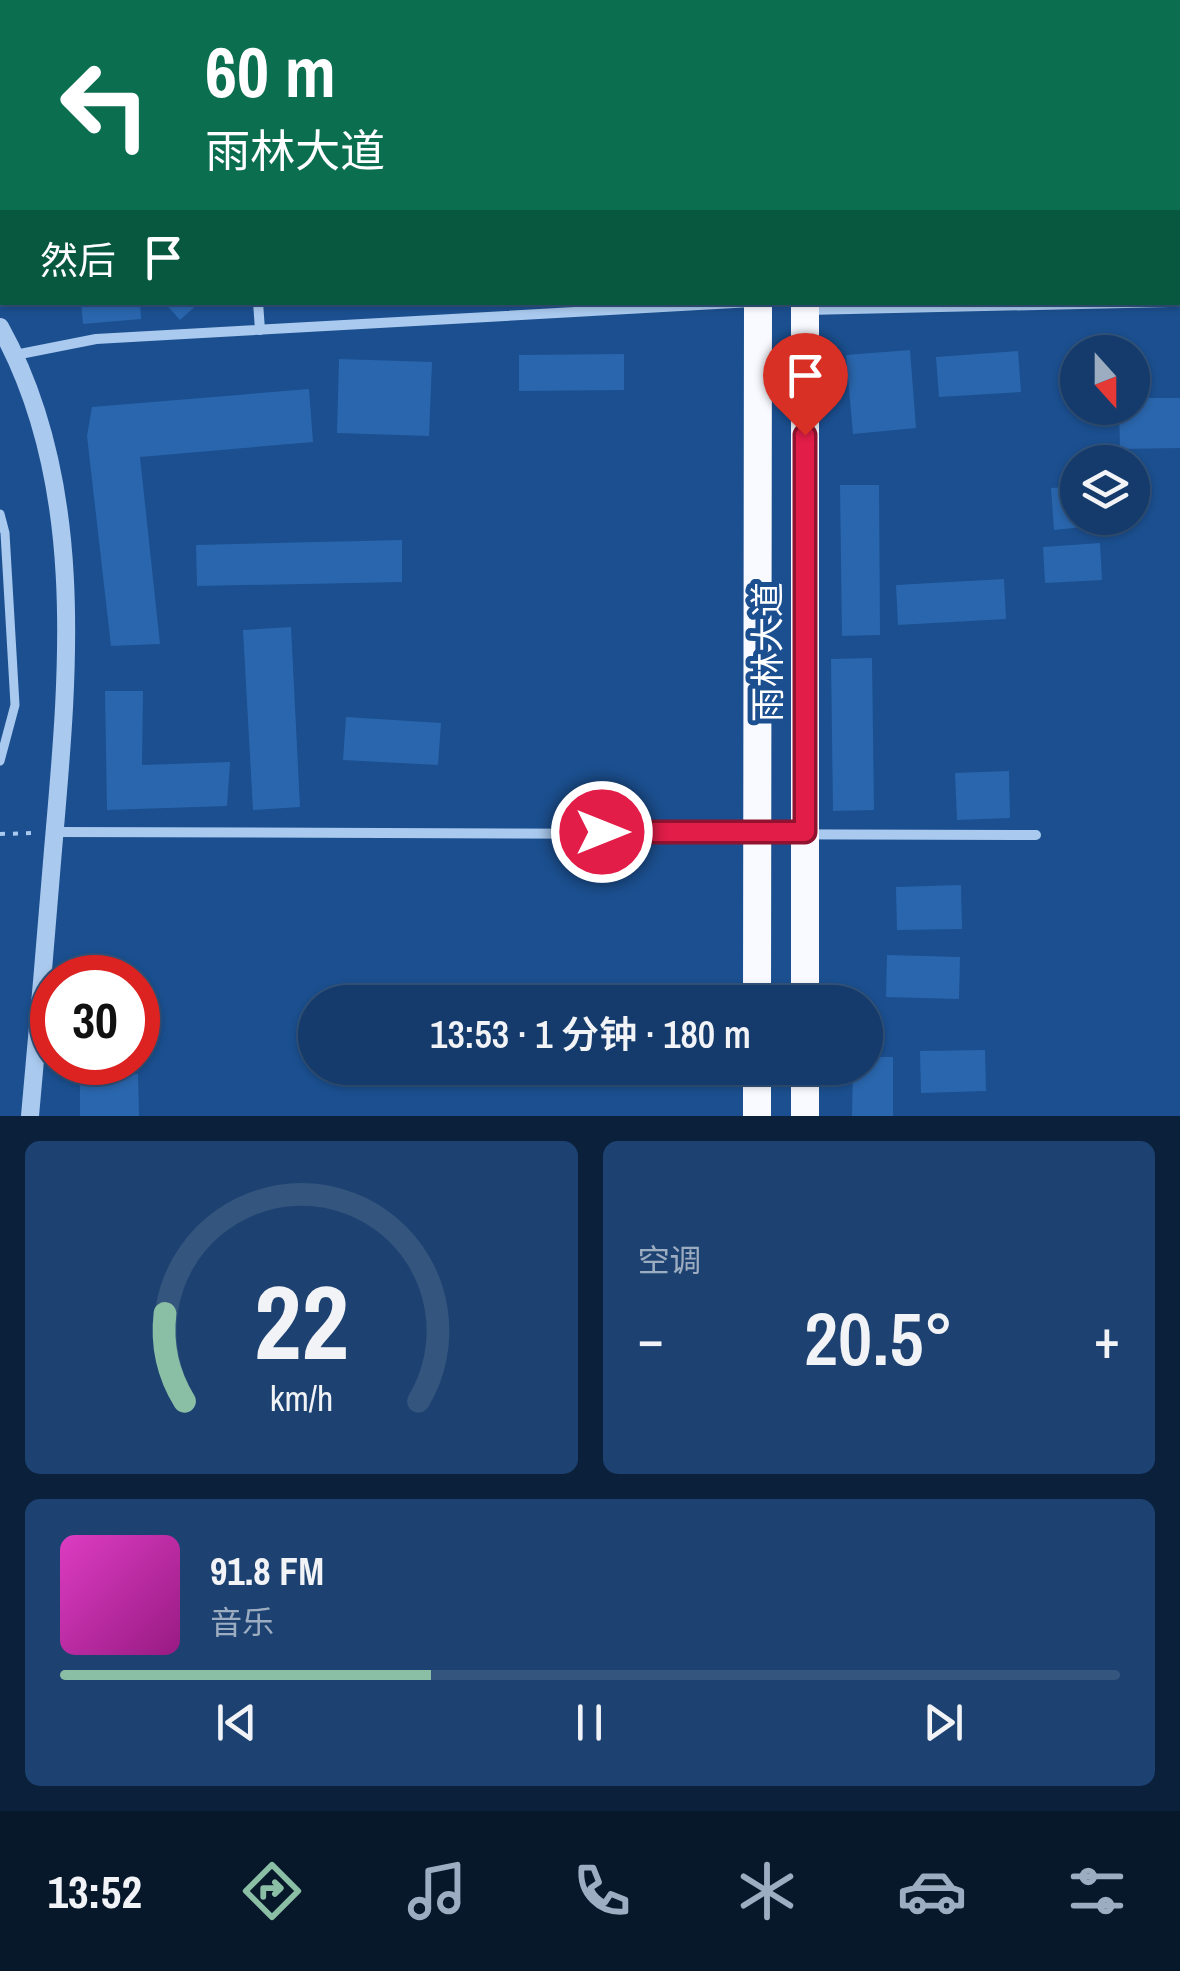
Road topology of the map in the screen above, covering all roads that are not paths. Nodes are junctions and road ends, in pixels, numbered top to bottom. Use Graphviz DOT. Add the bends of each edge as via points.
graph roads {
  1 [pos="258,305"];
  2 [pos="702,305"];
  3 [pos="755,305"];
  4 [pos="898,305"];
  5 [pos="805,306"];
  6 [pos="0,327"];
  7 [pos="260,330"];
  8 [pos="16,355"];
  9 [pos="805,435"];
  10 [pos="758,438"];
  11 [pos="0,514"];
  12 [pos="0,761"];
  13 [pos="758,831"];
  14 [pos="55,832"];
  15 [pos="805,832"];
  16 [pos="1036,836"];
  17 [pos="758,985"];
  18 [pos="805,985"];
  19 [pos="758,1085"];
  20 [pos="804,1085"];
  21 [pos="30,1116"];
  22 [pos="757,1116"];
  23 [pos="804,1116"];
  1 -- 7 [label="street"];
  2 -- 7 [label="street"];
  3 -- 10 [label="highway, 雨林大道"];
  4 -- 5 [label="street"];
  5 -- 9 [label="highway, 雨林大道"];
  6 -- 8 [label="street"];
  7 -- 8 [label="street" via="96,339"];
  8 -- 14 [label="street" via="58,508 69,662"];
  9 -- 10 [label="highway"];
  9 -- 15 [label="highway, 雨林大道"];
  10 -- 13 [label="highway, 雨林大道"];
  11 -- 12 [label="street" via="15,706"];
  13 -- 14 [label="street"];
  13 -- 15 [label="street"];
  13 -- 17 [label="highway, 雨林大道"];
  14 -- 21 [label="street"];
  15 -- 16 [label="street"];
  15 -- 18 [label="highway, 雨林大道"];
  19 -- 22 [label="highway"];
  20 -- 23 [label="highway"];
}
